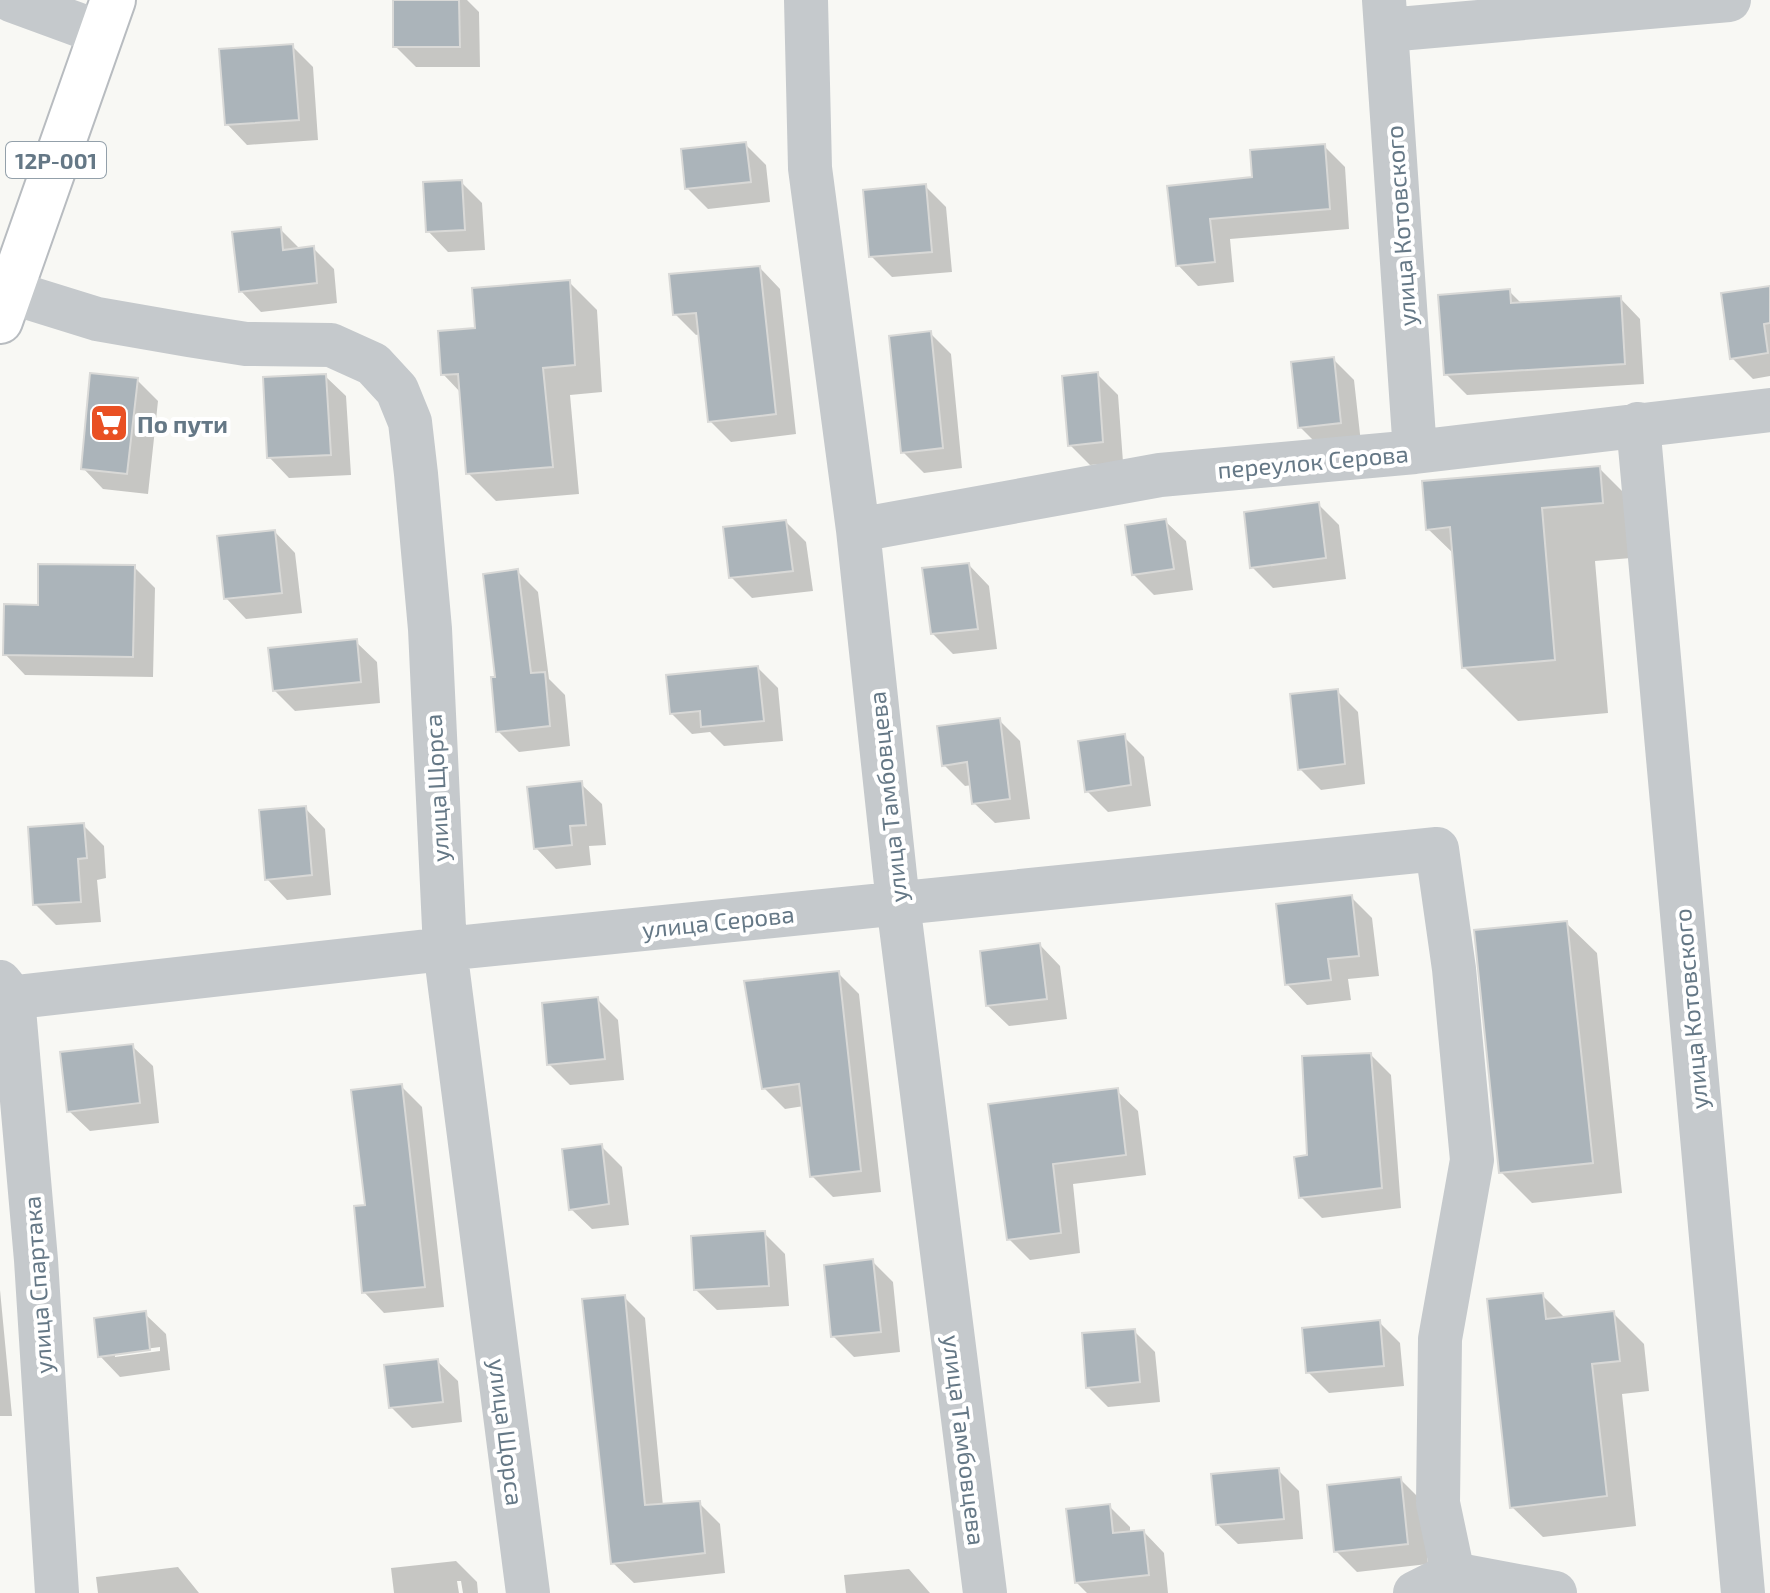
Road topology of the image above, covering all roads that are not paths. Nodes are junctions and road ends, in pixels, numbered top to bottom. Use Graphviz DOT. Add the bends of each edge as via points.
graph roads {
  1 [pos="11,0"];
  2 [pos="806,0"];
  3 [pos="1729,0"];
  4 [pos="1385,15"];
  5 [pos="107,17"];
  6 [pos="5,306"];
  7 [pos="1770,410"];
  8 [pos="1638,424"];
  9 [pos="1415,452"];
  10 [pos="858,530"];
  11 [pos="898,903"];
  12 [pos="445,949"];
  13 [pos="4,993"];
  14 [pos="1453,1574"];
  15 [pos="57,1593"];
  16 [pos="528,1593"];
  17 [pos="985,1593"];
  18 [pos="1415,1593"];
  19 [pos="1555,1593"];
  20 [pos="1743,1593"];
  1 -- 5 [label="street"];
  2 -- 10 [label="street, улица Тамбовцева" via="810,168"];
  3 -- 4 [label="street"];
  4 -- 9 [label="street, улица Котовского"];
  5 -- 6 [label="main road, 12Р-001"];
  6 -- 12 [label="street, улица Щорса" via="246,344 331,345 373,364 397,390 410,422 430,629"];
  7 -- 8 [label="street, переулок Серова"];
  8 -- 9 [label="street, переулок Серова"];
  8 -- 20 [label="street, улица Котовского"];
  9 -- 10 [label="street, переулок Серова" via="1160,475"];
  10 -- 11 [label="street, улица Тамбовцева"];
  11 -- 12 [label="street, улица Серова"];
  11 -- 14 [label="street, улица Серова" via="1437,849 1472,1160 1440,1339 1438,1503"];
  11 -- 17 [label="street, улица Тамбовцева"];
  12 -- 13 [label="street, улица Серова"];
  12 -- 16 [label="street, улица Щорса"];
  13 -- 15 [label="street, улица Спартака" via="36,1260"];
  14 -- 18 [label="street"];
  14 -- 19 [label="street"];
}
